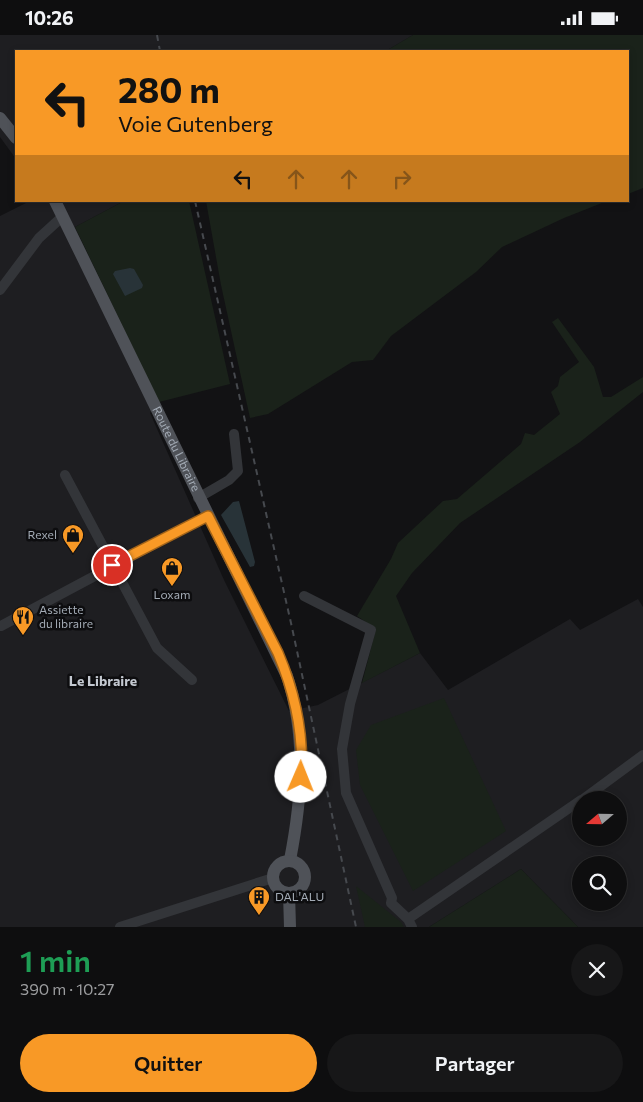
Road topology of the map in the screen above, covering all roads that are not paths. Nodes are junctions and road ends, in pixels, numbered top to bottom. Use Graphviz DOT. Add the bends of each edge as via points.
graph roads {
  1 [pos="0,118"];
  2 [pos="15,138"];
  3 [pos="55,202"];
  4 [pos="62,217"];
  5 [pos="0,289"];
  6 [pos="234,434"];
  7 [pos="65,475"];
  8 [pos="198,497"];
  9 [pos="208,516"];
  10 [pos="112,565"];
  11 [pos="304,596"];
  12 [pos="0,628"];
  13 [pos="192,680"];
  14 [pos="643,755"];
  15 [pos="593,791"];
  16 [pos="572,806"];
  17 [pos="290,861"];
  18 [pos="273,878"];
  19 [pos="288,893"];
  20 [pos="410,923"];
  21 [pos="120,927"];
  22 [pos="290,927"];
  1 -- 2 [label="main road"];
  3 -- 4 [label="main road, Route du Libraire"];
  4 -- 5 [label="street" via="39,238"];
  4 -- 8 [label="main road, Route du Libraire" via="114,318"];
  6 -- 8 [label="street" via="238,471 229,480"];
  7 -- 10 [label="street"];
  8 -- 9 [label="main road, Route du Libraire"];
  9 -- 10 [label="street"];
  9 -- 17 [label="main road, Route du Libraire" via="278,653 296,707 302,765"];
  10 -- 12 [label="street"];
  10 -- 13 [label="street" via="157,648"];
  11 -- 20 [label="street" via="371,630 350,703 342,749 346,793 392,898 391,903"];
  14 -- 15 [label="street"];
  16 -- 20 [label="street"];
  17 -- 18 [label="main road" via="280,864"];
  17 -- 19 [label="main road" via="302,867 306,876 299,890"];
  18 -- 19 [label="main road" via="276,887"];
  18 -- 21 [label="street"];
  19 -- 22 [label="main road"];
}
